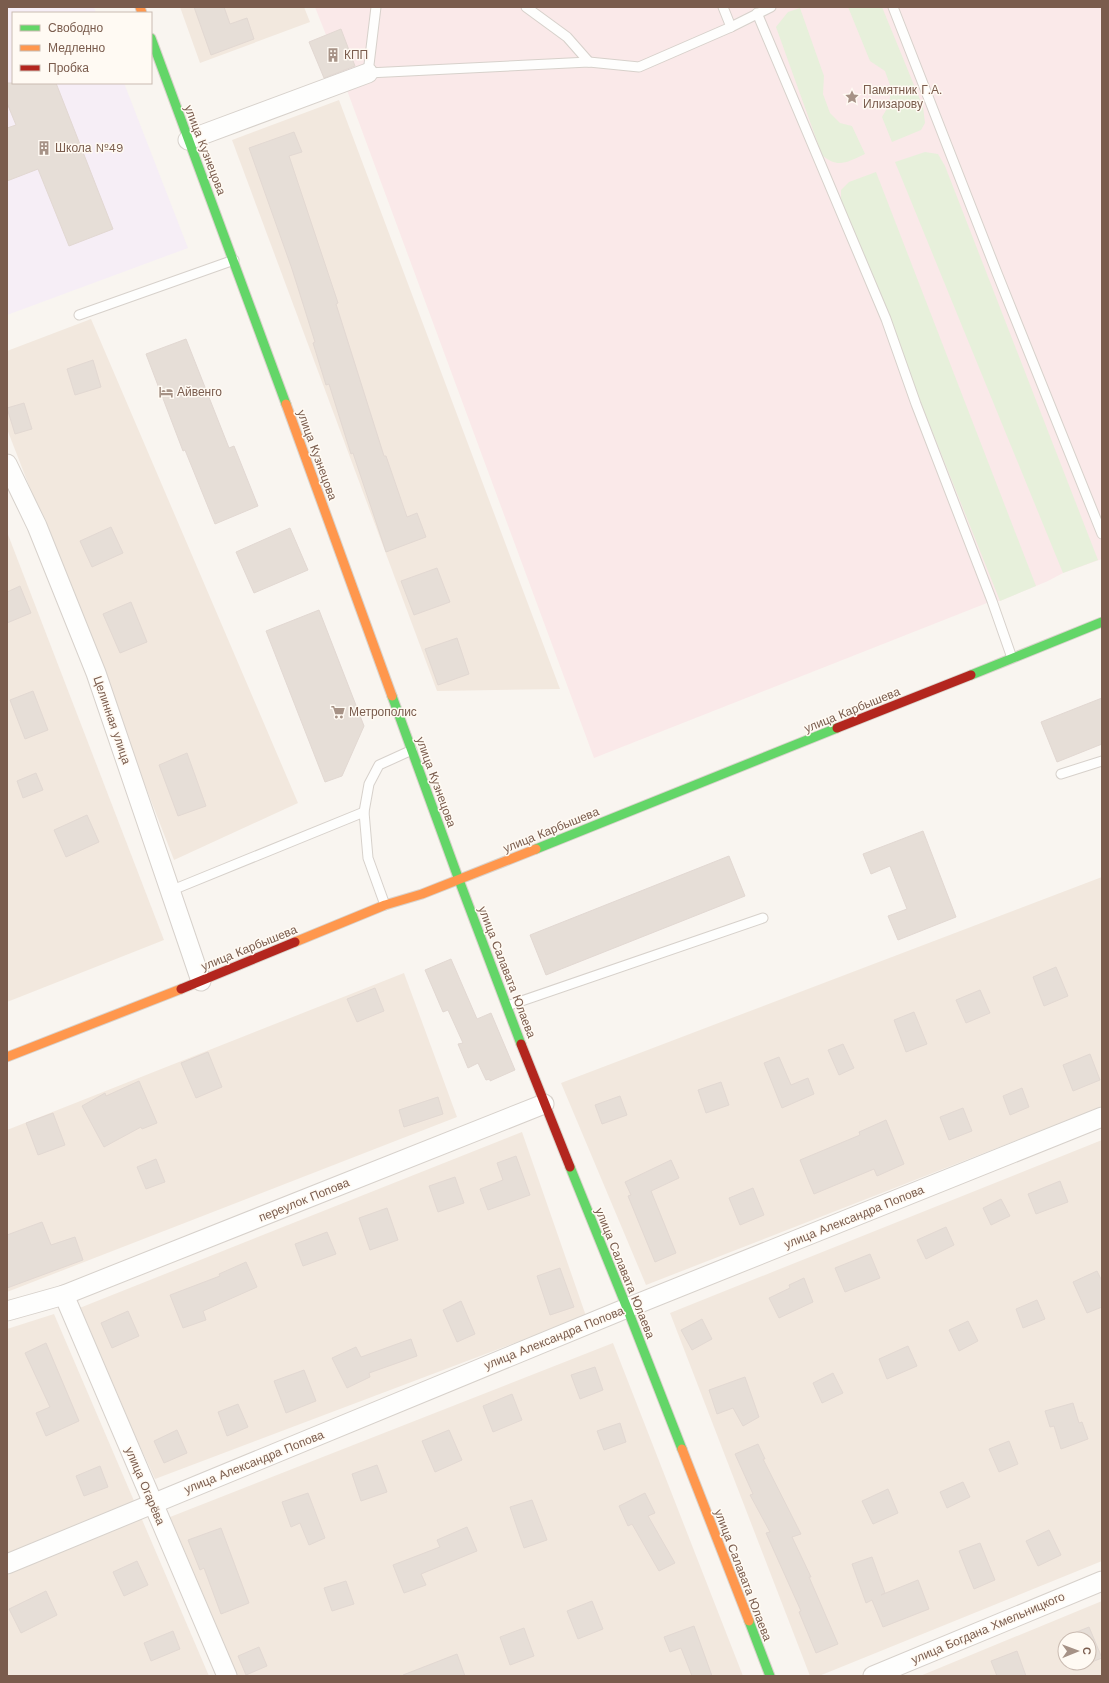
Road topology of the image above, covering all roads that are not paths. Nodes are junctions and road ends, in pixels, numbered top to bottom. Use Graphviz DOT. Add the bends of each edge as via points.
graph roads {
  1 [pos="376,7"];
  2 [pos="526,7"];
  3 [pos="723,7"];
  4 [pos="771,7"];
  5 [pos="893,7"];
  6 [pos="756,13"];
  7 [pos="731,27"];
  8 [pos="152,41"];
  9 [pos="589,62"];
  10 [pos="368,73"];
  11 [pos="188,140"];
  12 [pos="234,260"];
  13 [pos="79,315"];
  14 [pos="7,464"];
  15 [pos="1102,534"];
  16 [pos="1102,622"];
  17 [pos="1012,659"];
  18 [pos="412,750"];
  19 [pos="1102,761"];
  20 [pos="1061,774"];
  21 [pos="364,812"];
  22 [pos="459,880"];
  23 [pos="170,891"];
  24 [pos="385,905"];
  25 [pos="764,918"];
  26 [pos="201,981"];
  27 [pos="507,1006"];
  28 [pos="7,1057"];
  29 [pos="544,1104"];
  30 [pos="1102,1117"];
  31 [pos="64,1295"];
  32 [pos="627,1308"];
  33 [pos="7,1311"];
  34 [pos="153,1504"];
  35 [pos="7,1564"];
  36 [pos="1102,1581"];
  37 [pos="226,1676"];
  38 [pos="770,1676"];
  39 [pos="873,1676"];
  1 -- 10 [label="lane"];
  2 -- 9 [label="lane" via="567,37"];
  3 -- 7 [label="lane"];
  4 -- 6 [label="lane"];
  5 -- 15 [label="lane"];
  6 -- 7 [label="lane"];
  6 -- 17 [label="lane" via="886,319"];
  7 -- 9 [label="lane" via="639,67"];
  8 -- 11 [label="street, улица Кузнецова"];
  9 -- 10 [label="lane"];
  10 -- 11 [label="street"];
  11 -- 12 [label="street, улица Кузнецова"];
  12 -- 13 [label="lane"];
  12 -- 18 [label="street, улица Кузнецова"];
  14 -- 23 [label="street, Целинная улица" via="37,526 96,673"];
  16 -- 17 [label="street, улица Карбышева"];
  17 -- 22 [label="street, улица Карбышева"];
  18 -- 21 [label="lane" via="379,765 369,784"];
  18 -- 22 [label="street, улица Кузнецова"];
  19 -- 20 [label="lane"];
  21 -- 23 [label="lane"];
  21 -- 24 [label="lane" via="368,858"];
  22 -- 24 [label="street, улица Карбышева"];
  22 -- 27 [label="street, улица Салавата Юлаева"];
  23 -- 26 [label="street, Целинная улица"];
  24 -- 26 [label="street, улица Карбышева"];
  25 -- 27 [label="lane"];
  26 -- 28 [label="street, улица Карбышева"];
  27 -- 29 [label="street, улица Салавата Юлаева"];
  29 -- 31 [label="street, переулок Попова"];
  29 -- 32 [label="street, улица Салавата Юлаева"];
  30 -- 32 [label="street, улица Александра Попова"];
  31 -- 33 [label="street, переулок Попова"];
  31 -- 34 [label="street, улица Огарёва"];
  32 -- 34 [label="street, улица Александра Попова"];
  32 -- 38 [label="street, улица Салавата Юлаева"];
  34 -- 35 [label="street, улица Александра Попова"];
  34 -- 37 [label="street, улица Огарёва"];
  36 -- 39 [label="street, улица Богдана Хмельницкого"];
}
